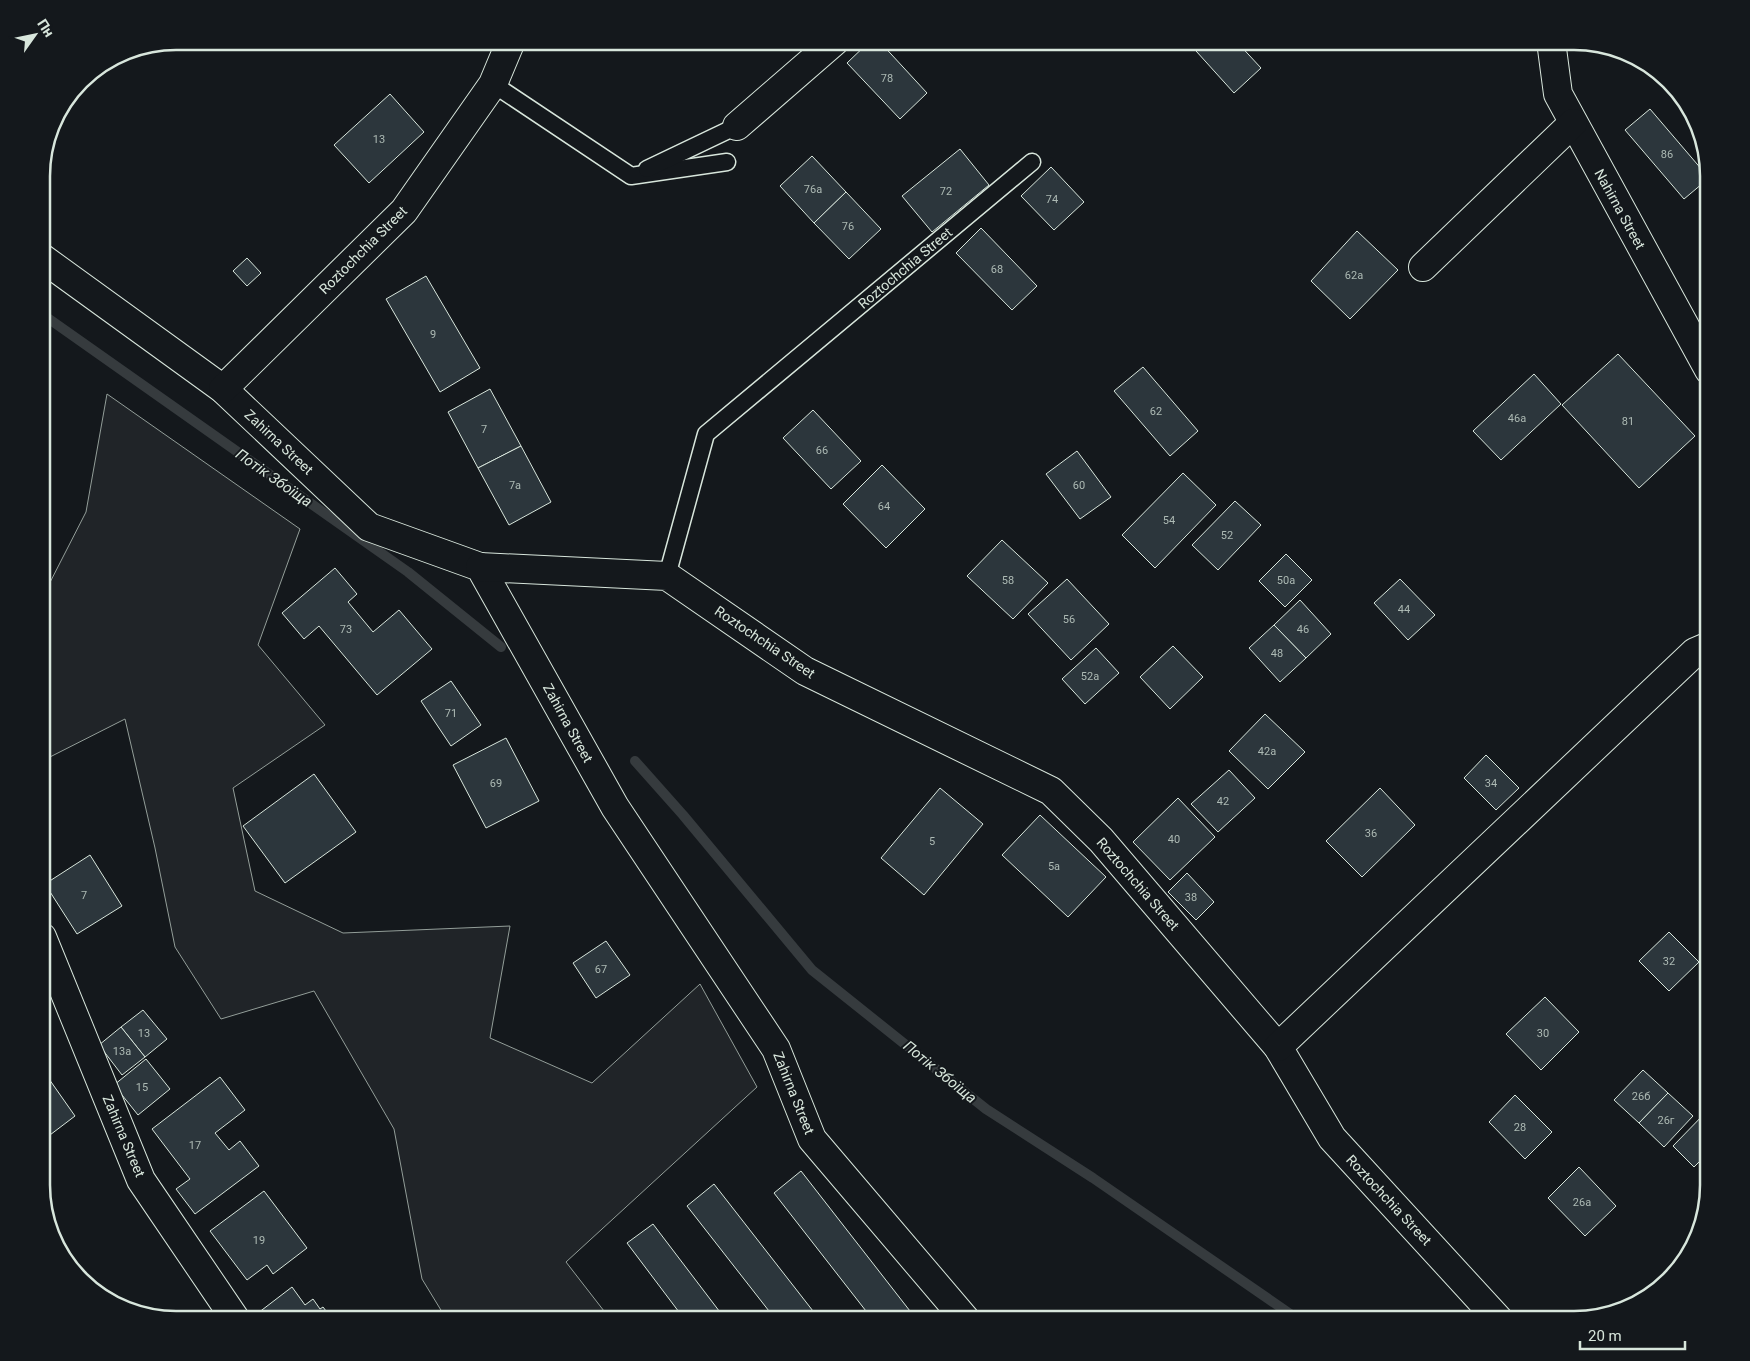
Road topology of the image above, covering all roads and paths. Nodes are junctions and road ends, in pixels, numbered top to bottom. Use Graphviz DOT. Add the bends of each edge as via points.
graph roads {
  1 [pos="507,50"];
  2 [pos="825,50"];
  3 [pos="1552,50"];
  4 [pos="493,84"];
  5 [pos="1573,123"];
  6 [pos="737,126"];
  7 [pos="727,162"];
  8 [pos="1032,162"];
  9 [pos="631,176"];
  10 [pos="50,264"];
  11 [pos="1423,267"];
  12 [pos="1700,354"];
  13 [pos="223,389"];
  14 [pos="480,568"];
  15 [pos="667,576"];
  16 [pos="1700,650"];
  17 [pos="50,957"];
  18 [pos="1278,1047"];
  19 [pos="230,1311"];
  20 [pos="958,1311"];
  21 [pos="1491,1311"];
  1 -- 4 [label="street, Roztochchia Street"];
  2 -- 6 [label="street"];
  3 -- 5 [label="street, Nahirna Street" via="1558,94"];
  4 -- 9 [label="lane"];
  4 -- 13 [label="street, Roztochchia Street" via="404,211"];
  5 -- 11 [label="street"];
  5 -- 12 [label="street, Nahirna Street"];
  6 -- 9 [label="lane"];
  7 -- 9 [label="lane"];
  8 -- 15 [label="lane, Roztochchia Street" via="706,434"];
  10 -- 13 [label="street, Zahirna Street"];
  13 -- 14 [label="street, Zahirna Street" via="369,527"];
  14 -- 15 [label="street"];
  14 -- 20 [label="street, Zahirna Street" via="615,807 776,1049 812,1139"];
  15 -- 18 [label="street, Roztochchia Street" via="804,671 1051,791 1101,840"];
  16 -- 18 [label="street"];
  17 -- 19 [label="street, Zahirna Street" via="141,1180"];
  18 -- 21 [label="street, Roztochchia Street" via="1332,1138"];
}
